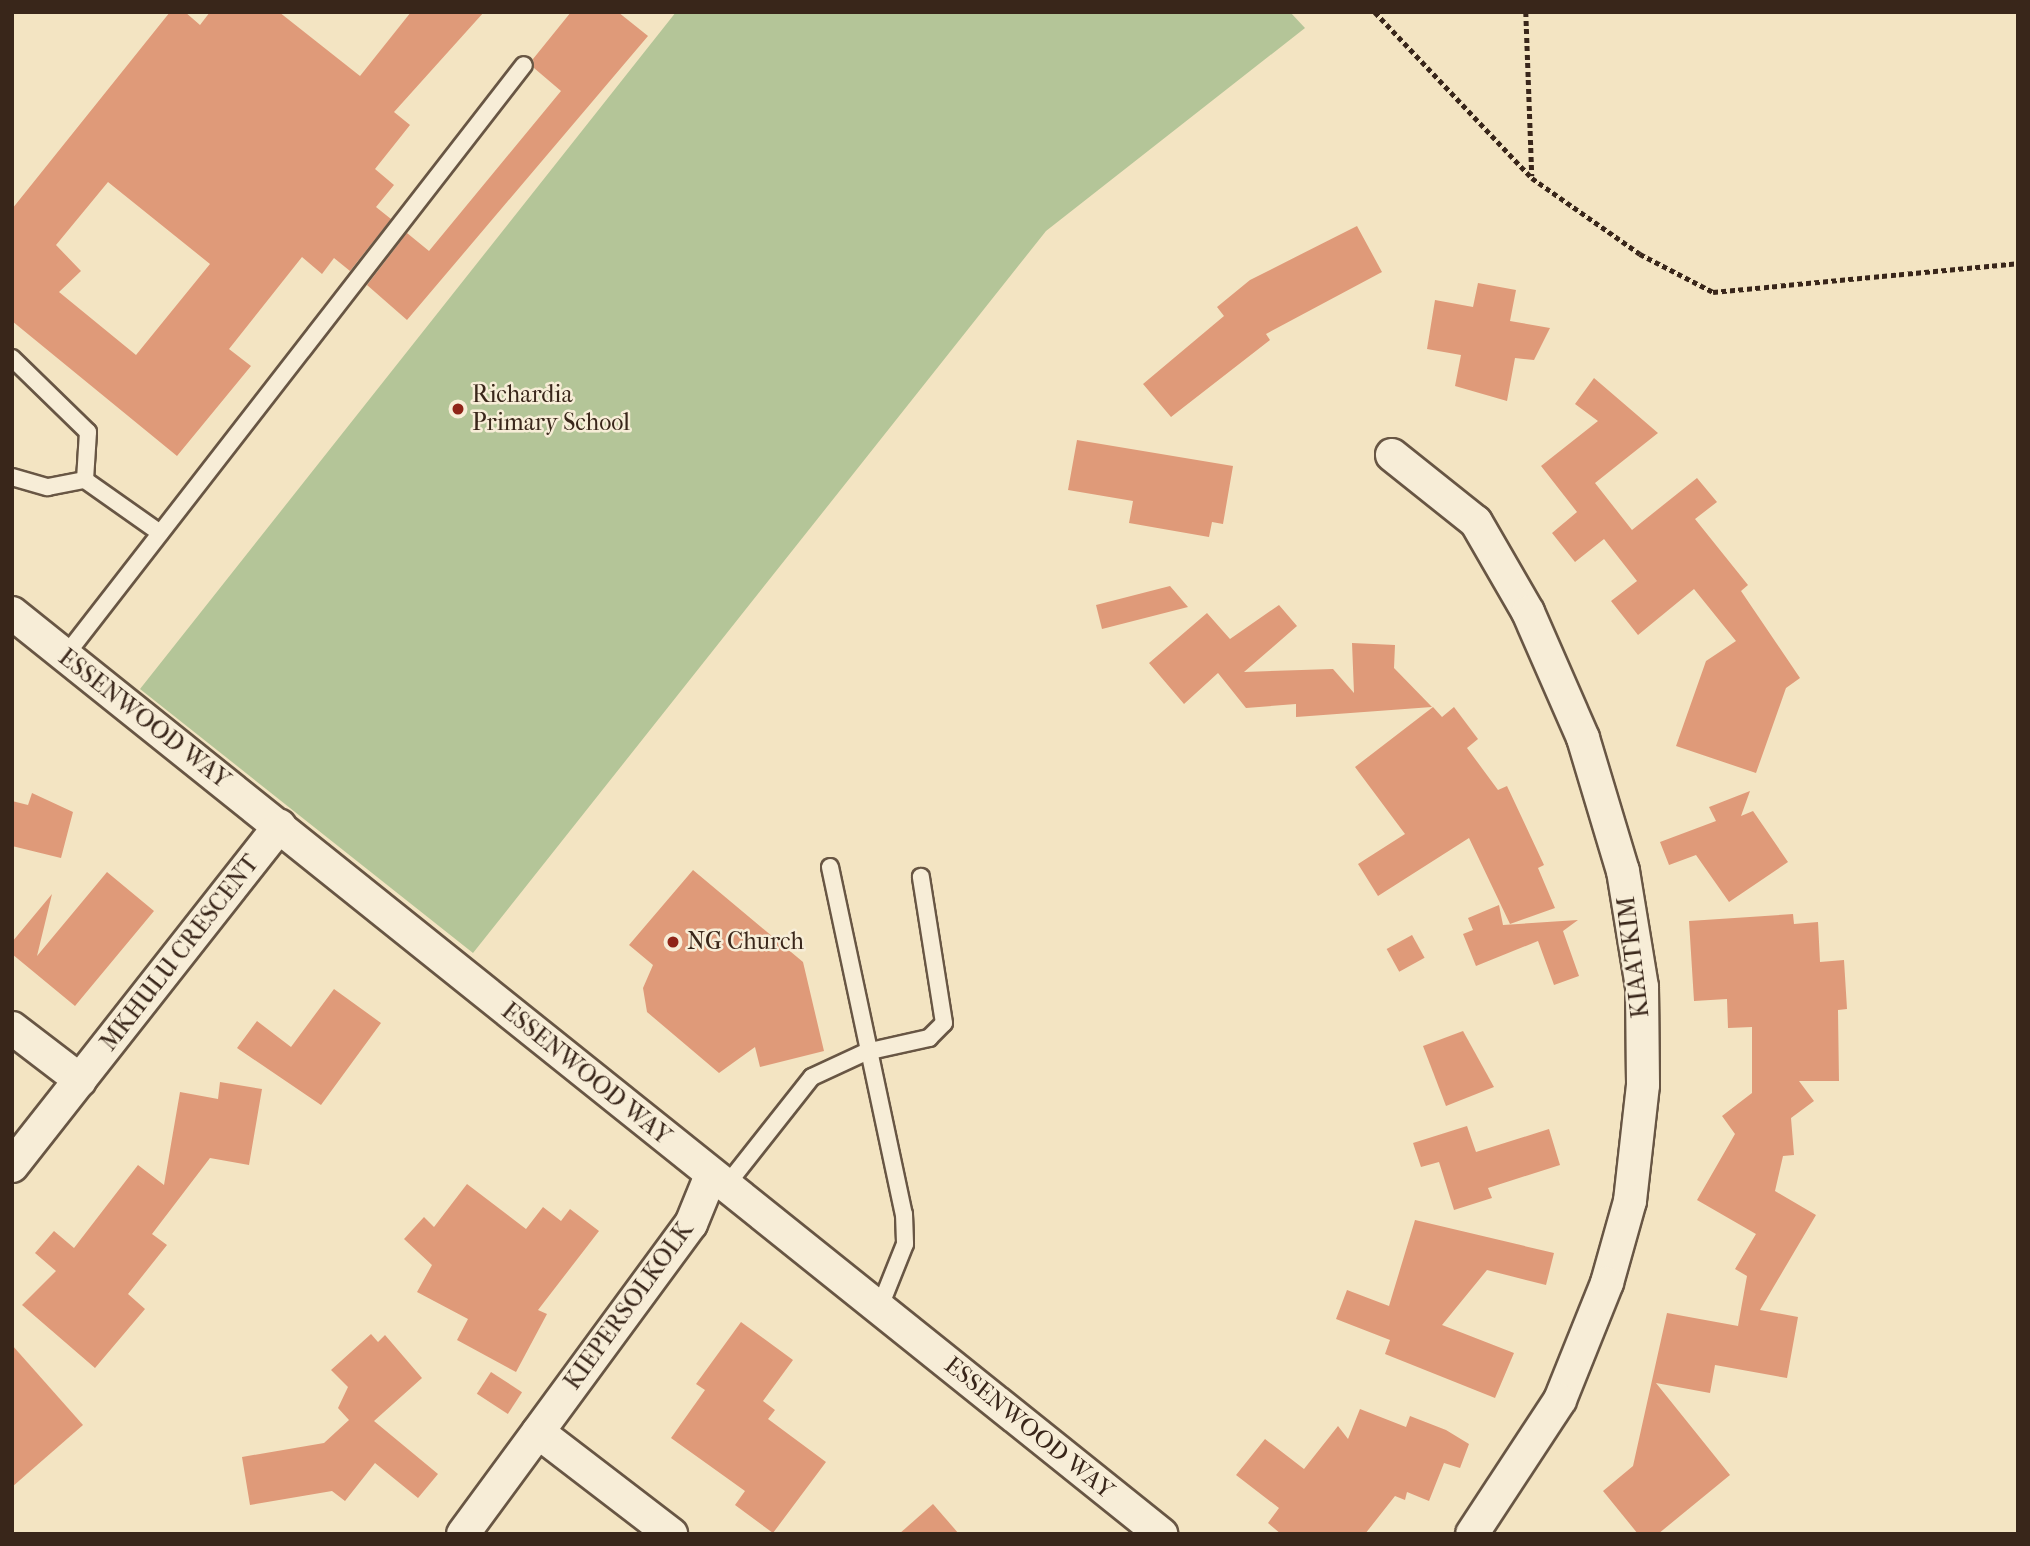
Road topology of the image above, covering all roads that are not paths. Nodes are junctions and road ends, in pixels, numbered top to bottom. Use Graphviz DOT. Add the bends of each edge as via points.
graph roads {
  1 [pos="524,65"];
  2 [pos="12,358"];
  3 [pos="1392,455"];
  4 [pos="12,477"];
  5 [pos="85,480"];
  6 [pos="160,533"];
  7 [pos="12,613"];
  8 [pos="65,656"];
  9 [pos="280,826"];
  10 [pos="830,867"];
  11 [pos="921,877"];
  12 [pos="12,1028"];
  13 [pos="866,1052"];
  14 [pos="80,1080"];
  15 [pos="12,1166"];
  16 [pos="718,1181"];
  17 [pos="879,1308"];
  18 [pos="538,1432"];
  19 [pos="463,1534"];
  20 [pos="671,1534"];
  21 [pos="1161,1534"];
  22 [pos="1472,1534"];
  1 -- 6 [label="lane"];
  2 -- 5 [label="lane" via="89,432"];
  3 -- 22 [label="street, KIAATKIM" via="1476,522 1528,612 1583,738 1623,871 1642,987 1643,1086 1630,1201 1607,1283 1560,1400"];
  4 -- 5 [label="lane" via="48,486"];
  5 -- 6 [label="lane"];
  6 -- 8 [label="lane"];
  7 -- 8 [label="street, ESSENWOOD WAY"];
  8 -- 9 [label="street, ESSENWOOD WAY"];
  9 -- 14 [label="street, MKHULU CRESCENT"];
  9 -- 16 [label="street, ESSENWOOD WAY"];
  10 -- 13 [label="lane"];
  11 -- 13 [label="lane" via="944,1023 929,1038"];
  12 -- 14 [label="street"];
  13 -- 16 [label="lane" via="801,1086"];
  13 -- 17 [label="lane" via="904,1214 905,1244"];
  14 -- 15 [label="street, MKHULU CRESCENT"];
  16 -- 17 [label="street, ESSENWOOD WAY"];
  16 -- 18 [label="street, KIEPERSOLKOLK"];
  17 -- 21 [label="street, ESSENWOOD WAY"];
  18 -- 19 [label="street, KIEPERSOLKOLK"];
  18 -- 20 [label="street"];
}
